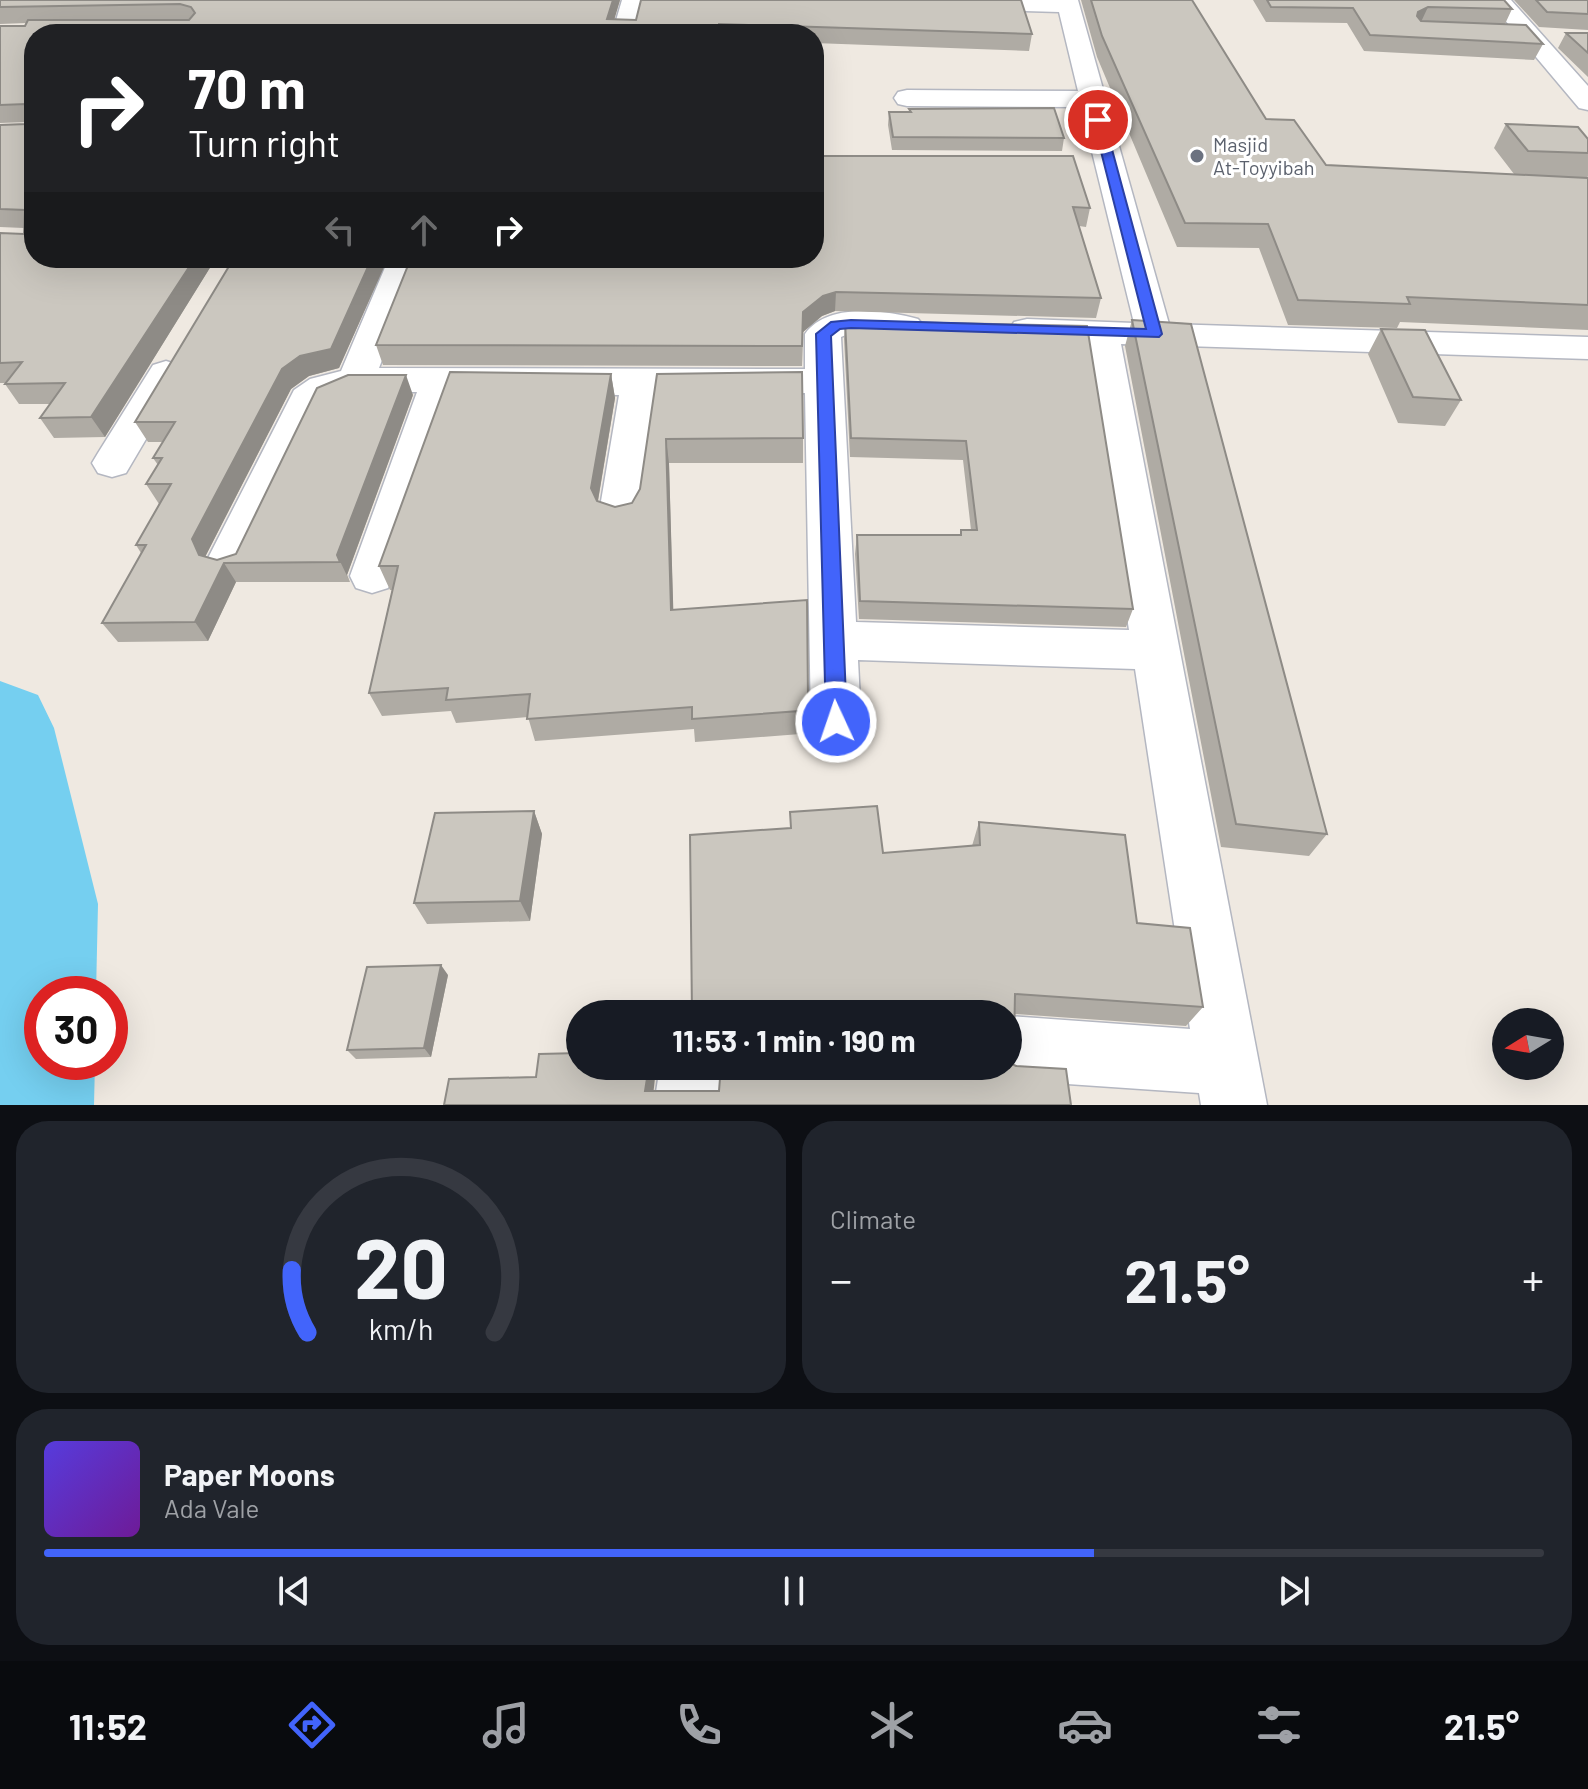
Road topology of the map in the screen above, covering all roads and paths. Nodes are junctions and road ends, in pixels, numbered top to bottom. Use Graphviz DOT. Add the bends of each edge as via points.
graph roads {
  1 [pos="633,0"];
  2 [pos="901,0"];
  3 [pos="1499,0"];
  4 [pos="1067,3"];
  5 [pos="627,24"];
  6 [pos="1531,37"];
  7 [pos="1560,38"];
  8 [pos="1584,94"];
  9 [pos="907,98"];
  10 [pos="1092,99"];
  11 [pos="1080,163"];
  12 [pos="1111,163"];
  13 [pos="401,268"];
  14 [pos="945,327"];
  15 [pos="992,329"];
  16 [pos="1101,332"];
  17 [pos="1154,334"];
  18 [pos="186,340"];
  19 [pos="1588,348"];
  20 [pos="356,380"];
  21 [pos="440,381"];
  22 [pos="823,381"];
  23 [pos="640,383"];
  24 [pos="112,463"];
  25 [pos="620,513"];
  26 [pos="229,560"];
  27 [pos="372,576"];
  28 [pos="833,640"];
  29 [pos="1156,650"];
  30 [pos="836,722"];
  31 [pos="1022,1050"];
  32 [pos="690,1080"];
  33 [pos="1231,1084"];
  34 [pos="687,1105"];
  1 -- 5 [label="street"];
  2 -- 4 [label="street"];
  3 -- 6 [label="street"];
  4 -- 10 [label="street"];
  6 -- 7 [label="street"];
  6 -- 8 [label="street"];
  9 -- 10 [label="street"];
  10 -- 12 [label="street"];
  11 -- 12 [label="street"];
  12 -- 17 [label="street"];
  13 -- 20 [label="street"];
  14 -- 22 [label="street" via="836,325 823,334"];
  15 -- 16 [label="street"];
  16 -- 17 [label="street"];
  16 -- 29 [label="street"];
  17 -- 19 [label="street"];
  18 -- 24 [label="street"];
  20 -- 21 [label="street"];
  20 -- 26 [label="street" via="323,387 307,399"];
  21 -- 23 [label="street"];
  21 -- 27 [label="street"];
  22 -- 23 [label="street"];
  22 -- 28 [label="street"];
  23 -- 25 [label="street"];
  28 -- 29 [label="street"];
  28 -- 30 [label="street"];
  29 -- 33 [label="street"];
  31 -- 33 [label="street"];
  32 -- 34 [label="street"];
}
